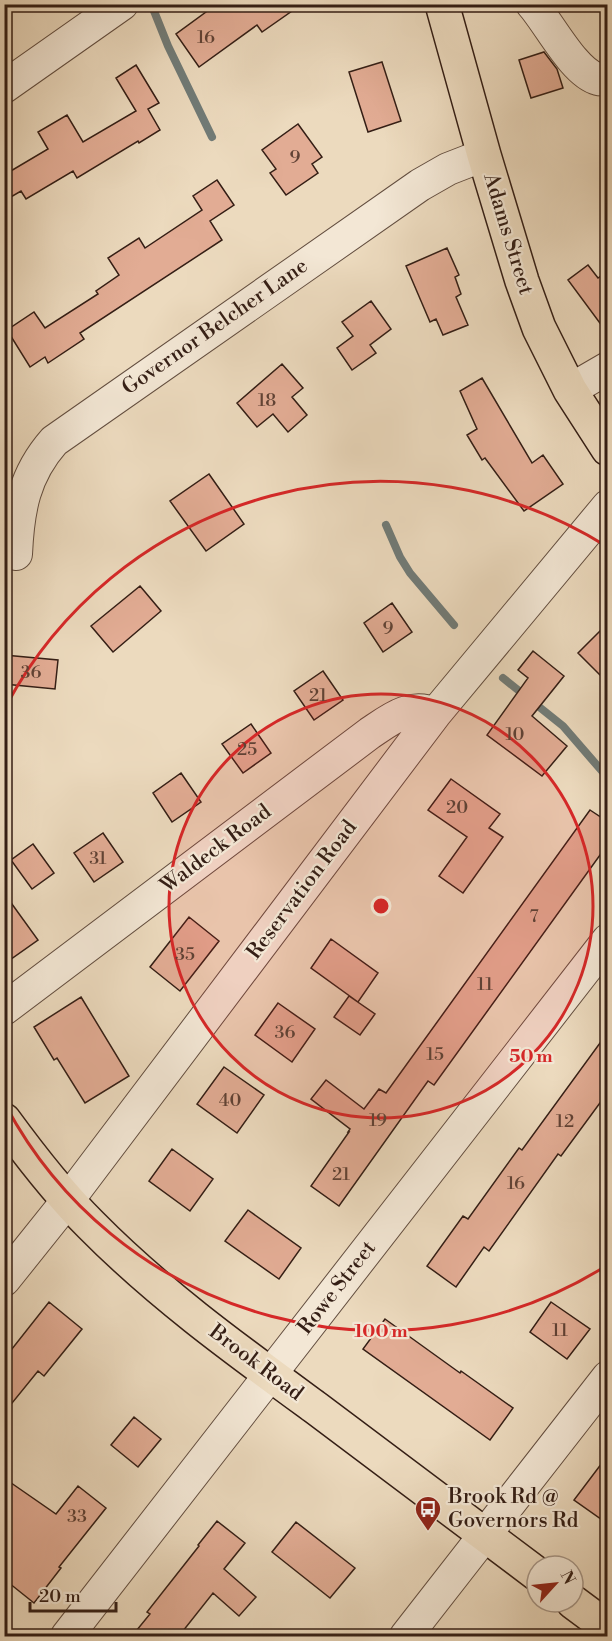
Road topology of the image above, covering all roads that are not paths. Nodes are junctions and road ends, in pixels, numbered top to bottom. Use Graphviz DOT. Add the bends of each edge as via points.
graph roads {
  1 [pos="122,4"];
  2 [pos="442,4"];
  3 [pos="532,4"];
  4 [pos="608,80"];
  5 [pos="4,87"];
  6 [pos="484,155"];
  7 [pos="608,368"];
  8 [pos="570,390"];
  9 [pos="608,449"];
  10 [pos="608,506"];
  11 [pos="16,554"];
  12 [pos="435,714"];
  13 [pos="608,940"];
  14 [pos="4,1009"];
  15 [pos="4,1120"];
  16 [pos="68,1200"];
  17 [pos="4,1280"];
  18 [pos="270,1374"];
  19 [pos="608,1377"];
  20 [pos="485,1535"];
  21 [pos="525,1565"];
  22 [pos="585,1611"];
  23 [pos="608,1628"];
  24 [pos="67,1636"];
  25 [pos="406,1636"];
  1 -- 5 [label="street"];
  2 -- 6 [label="main road, Adams Street"];
  3 -- 4 [label="street" via="578,66 588,75"];
  6 -- 8 [label="main road, Adams Street" via="532,310"];
  6 -- 11 [label="street, Governor Belcher Lane" via="420,185 54,441 41,455 25,491"];
  7 -- 8 [label="street"];
  8 -- 9 [label="main road, Adams Street"];
  10 -- 12 [label="street, Reservation Road"];
  12 -- 14 [label="street, Waldeck Road" via="411,710 370,733"];
  12 -- 16 [label="street, Reservation Road"];
  13 -- 18 [label="street, Rowe Street"];
  15 -- 16 [label="main road, Brook Road"];
  16 -- 17 [label="street, Reservation Road"];
  16 -- 18 [label="main road, Brook Road" via="163,1291"];
  18 -- 20 [label="main road, Brook Road"];
  18 -- 24 [label="street, Rowe Street"];
  19 -- 20 [label="street"];
  20 -- 21 [label="main road, Brook Road"];
  20 -- 25 [label="street"];
  22 -- 23 [label="main road"];
}
